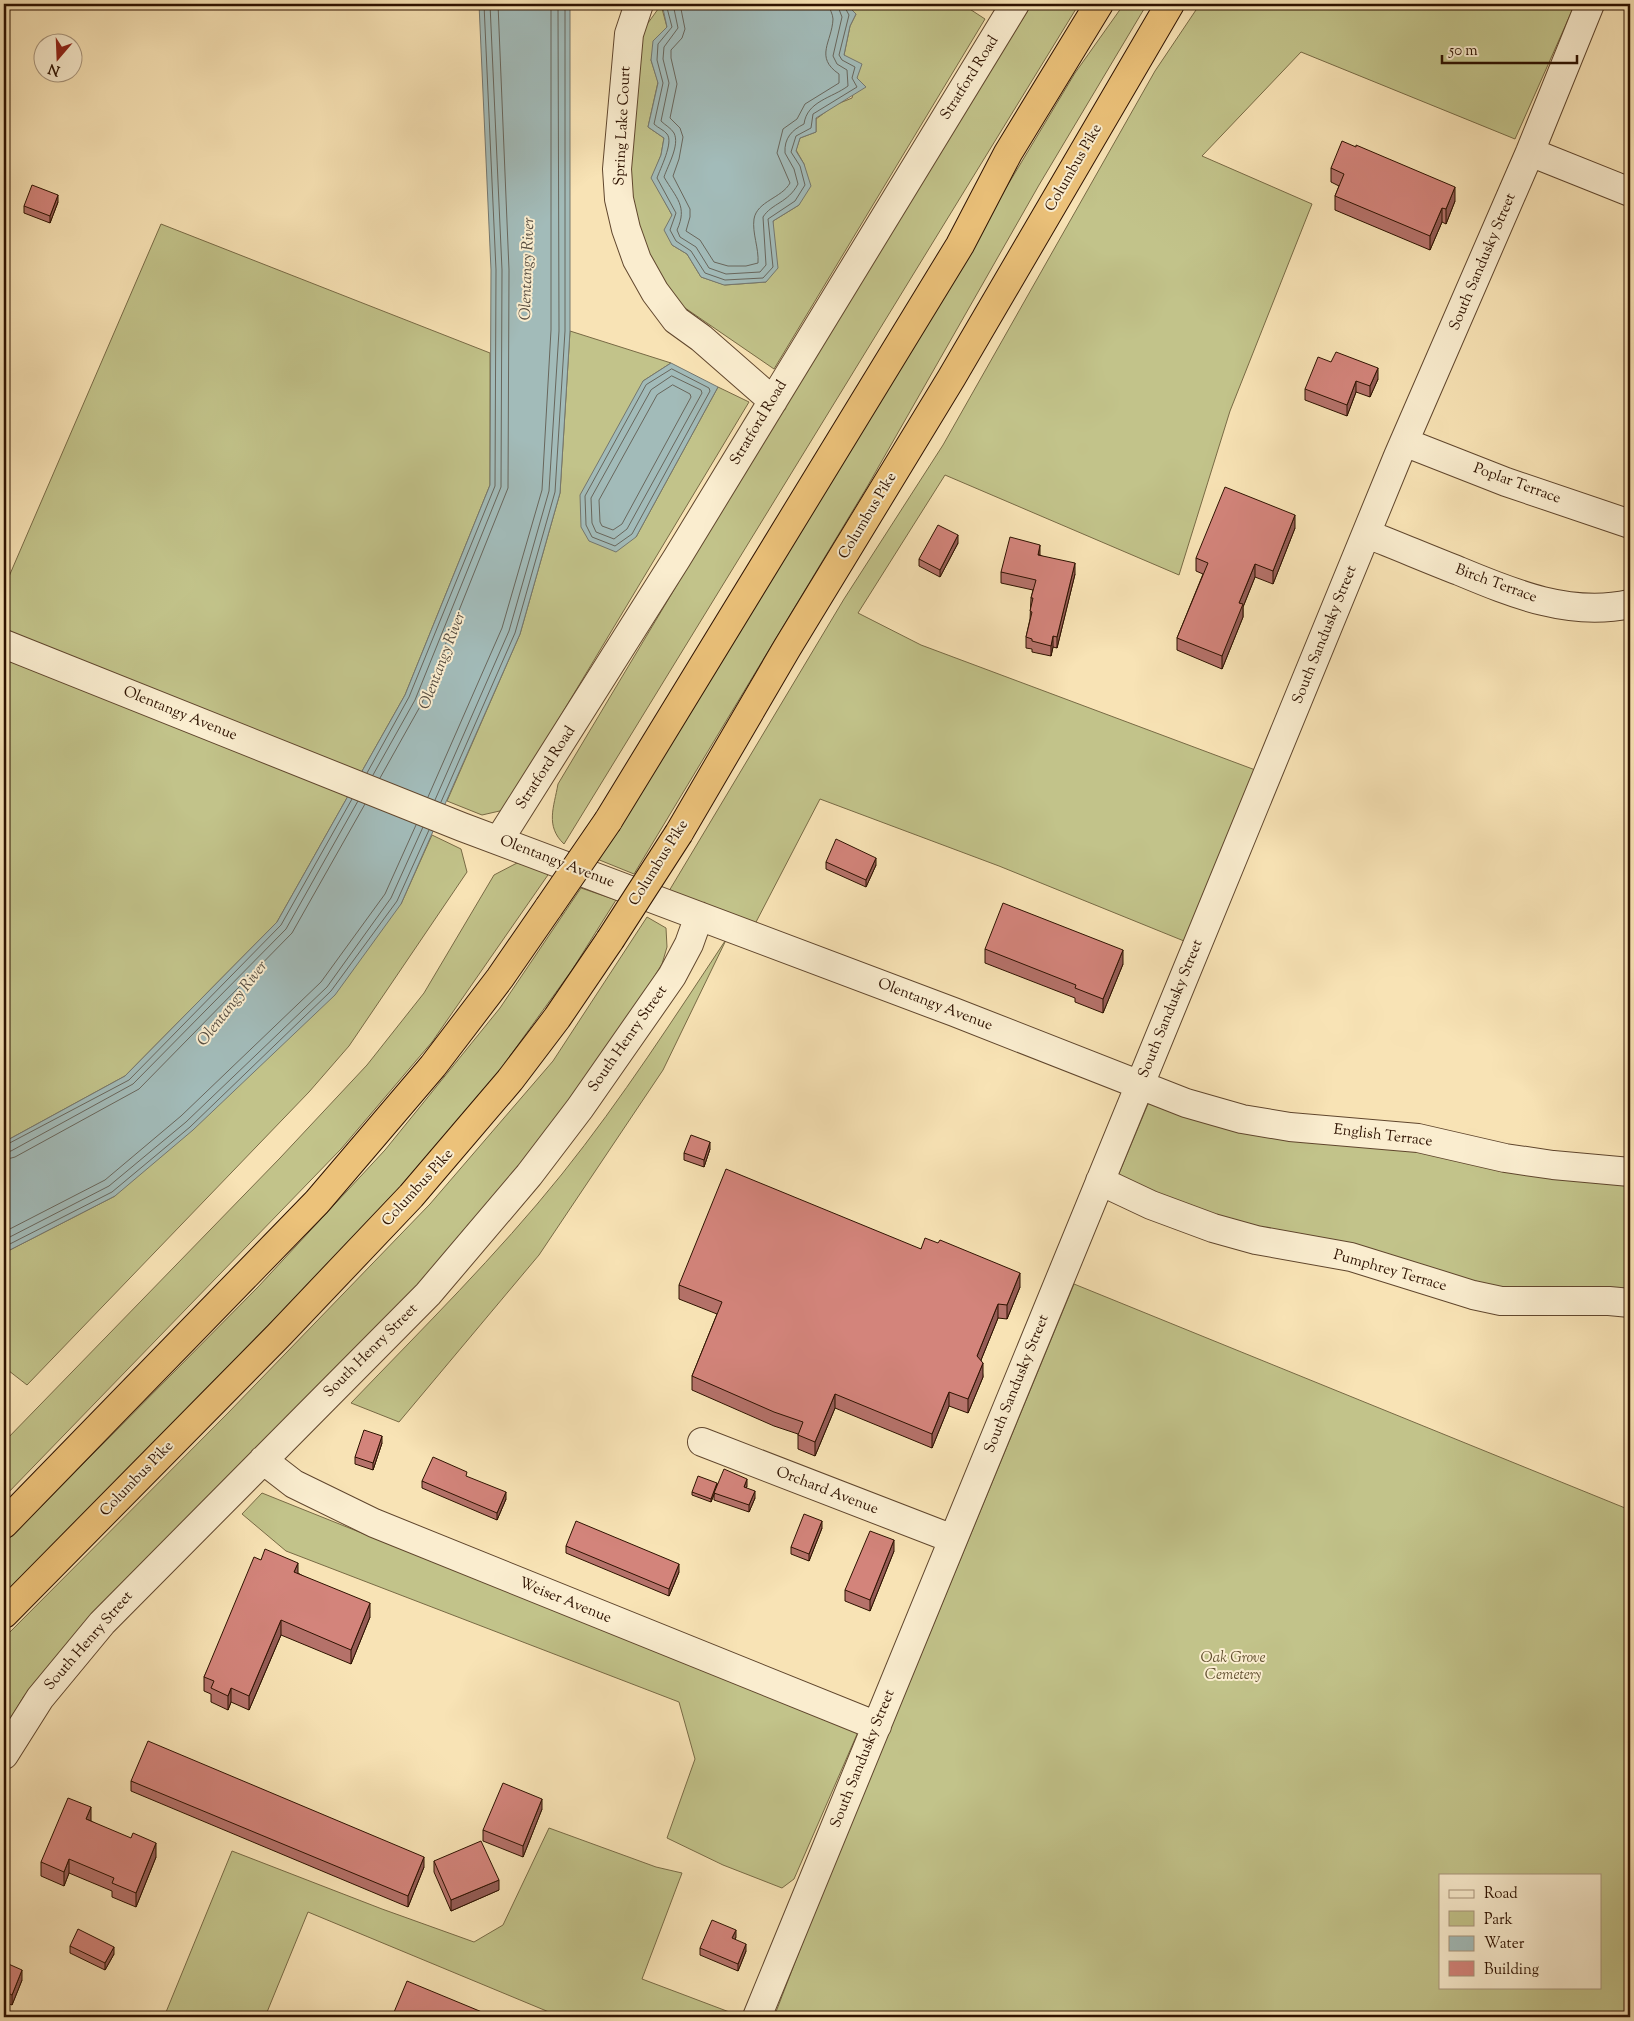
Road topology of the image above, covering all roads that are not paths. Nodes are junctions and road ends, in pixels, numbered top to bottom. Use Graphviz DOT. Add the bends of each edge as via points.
graph roads {
  1 [pos="639,4"];
  2 [pos="1016,4"];
  3 [pos="1099,4"];
  4 [pos="1170,4"];
  5 [pos="1590,4"];
  6 [pos="1530,152"];
  7 [pos="1630,192"];
  8 [pos="773,401"];
  9 [pos="1404,442"];
  10 [pos="1630,524"];
  11 [pos="1367,534"];
  12 [pos="1630,604"];
  13 [pos="4,644"];
  14 [pos="499,840"];
  15 [pos="699,916"];
  16 [pos="1139,1087"];
  17 [pos="1630,1172"];
  18 [pos="1100,1181"];
  19 [pos="1630,1303"];
  20 [pos="702,1442"];
  21 [pos="262,1460"];
  22 [pos="4,1524"];
  23 [pos="953,1540"];
  24 [pos="4,1614"];
  25 [pos="877,1726"];
  26 [pos="4,1755"];
  27 [pos="757,2017"];
  1 -- 8 [label="street, Spring Lake Court" via="629,34 618,169 619,199 626,229 637,260 676,320"];
  2 -- 8 [label="street, Stratford Road"];
  3 -- 22 [label="highway, bridge" via="1008,153 960,245 608,821 500,978 433,1066 317,1202"];
  4 -- 24 [label="highway, Columbus Pike, bridge" via="679,833 557,1018 510,1080 411,1196"];
  5 -- 6 [label="street, South Sandusky Street"];
  6 -- 7 [label="street"];
  6 -- 9 [label="street, South Sandusky Street"];
  8 -- 14 [label="street, Stratford Road"];
  9 -- 10 [label="street, Poplar Terrace" via="1506,482"];
  9 -- 11 [label="street, South Sandusky Street"];
  11 -- 12 [label="street, Birch Terrace" via="1558,606 1592,609"];
  11 -- 16 [label="street, South Sandusky Street"];
  13 -- 14 [label="street, Olentangy Avenue"];
  14 -- 15 [label="street, Olentangy Avenue"];
  15 -- 16 [label="street, Olentangy Avenue" via="954,1012"];
  15 -- 21 [label="street, South Henry Street" via="689,944 667,983 529,1175 428,1294"];
  16 -- 17 [label="street, English Terrace" via="1242,1119 1290,1127 1418,1138 1505,1158"];
  16 -- 18 [label="street, South Sandusky Street"];
  18 -- 19 [label="street, Pumphrey Terrace" via="1151,1206 1212,1228 1256,1240 1351,1257 1473,1296 1500,1301"];
  18 -- 23 [label="street, South Sandusky Street"];
  20 -- 23 [label="street, Orchard Avenue"];
  21 -- 25 [label="street, Weiser Avenue" via="294,1484 374,1523"];
  21 -- 26 [label="street, South Henry Street" via="102,1623 40,1698"];
  23 -- 25 [label="street, South Sandusky Street"];
  25 -- 27 [label="street, South Sandusky Street"];
}
